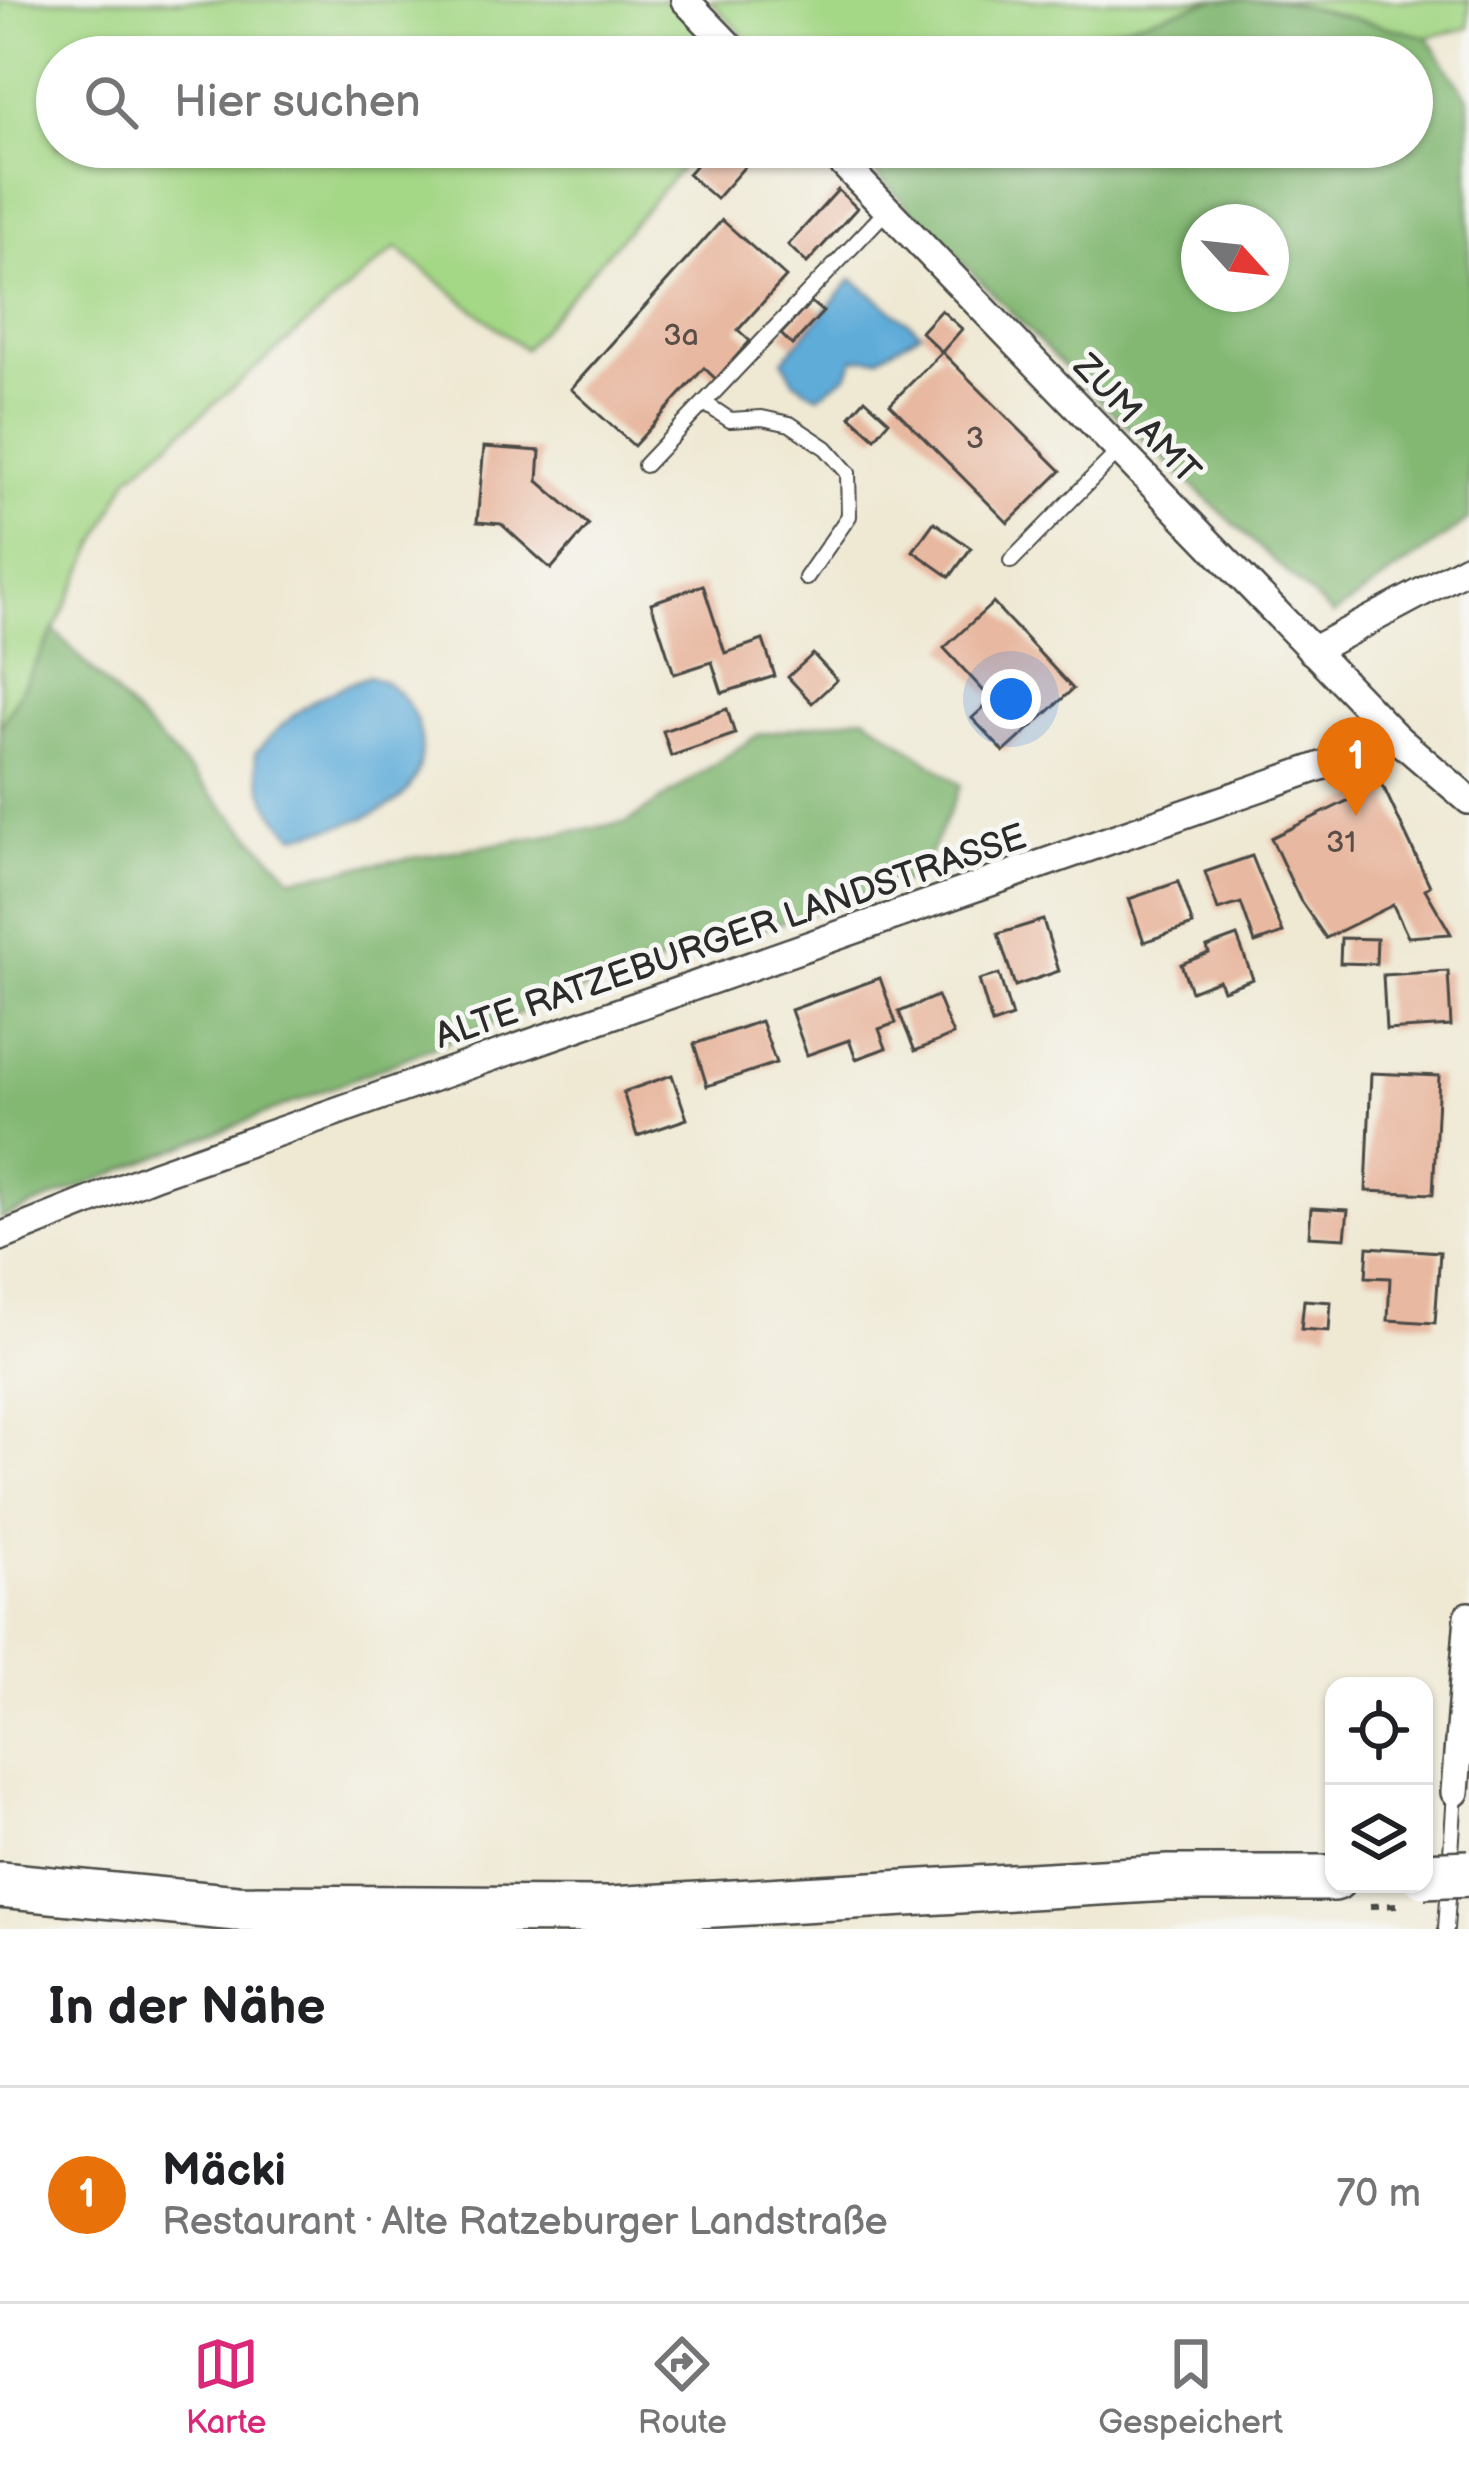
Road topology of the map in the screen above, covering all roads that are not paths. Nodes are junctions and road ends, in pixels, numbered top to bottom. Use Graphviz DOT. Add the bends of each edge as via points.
graph roads {
  1 [pos="685,0"];
  2 [pos="720,36"];
  3 [pos="846,168"];
  4 [pos="887,210"];
  5 [pos="706,404"];
  6 [pos="1120,452"];
  7 [pos="645,465"];
  8 [pos="1011,561"];
  9 [pos="1469,567"];
  10 [pos="806,578"];
  11 [pos="1312,651"];
  12 [pos="1398,740"];
  13 [pos="1469,800"];
  14 [pos="0,1237"];
  15 [pos="1469,1616"];
  16 [pos="1455,1792"];
  17 [pos="1469,1873"];
  18 [pos="1433,1875"];
  19 [pos="1325,1878"];
  20 [pos="0,1885"];
  21 [pos="1447,1929"];
  1 -- 2 [label="street"];
  3 -- 4 [label="street, ZUM AMT"];
  4 -- 5 [label="lane"];
  4 -- 6 [label="street, ZUM AMT"];
  5 -- 7 [label="lane"];
  5 -- 10 [label="lane" via="730,419 790,424 848,473 848,516"];
  6 -- 8 [label="lane"];
  6 -- 11 [label="street, ZUM AMT"];
  9 -- 11 [label="street"];
  11 -- 12 [label="street, ZUM AMT"];
  12 -- 13 [label="street"];
  12 -- 14 [label="street, ALTE RATZEBURGER LANDSTRASSE" via="177,1167"];
  15 -- 16 [label="street"];
  16 -- 21 [label="lane"];
  17 -- 18 [label="main road, bridge"];
  19 -- 20 [label="main road" via="1169,1878 610,1910 237,1908"];
}
